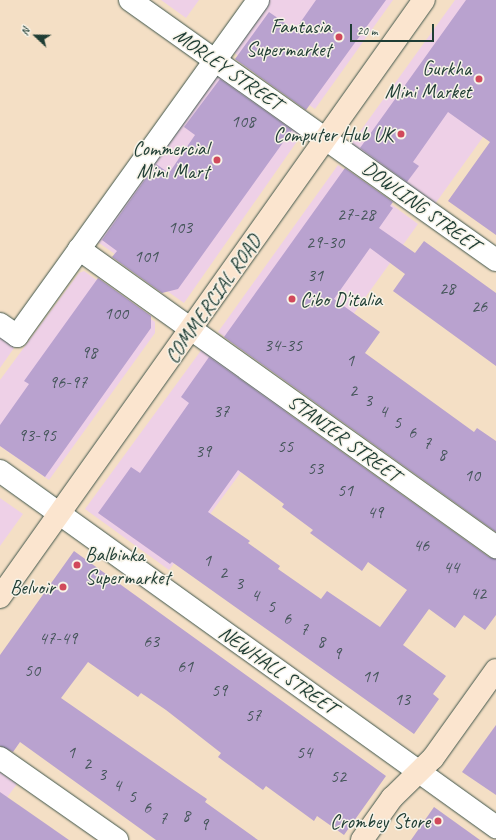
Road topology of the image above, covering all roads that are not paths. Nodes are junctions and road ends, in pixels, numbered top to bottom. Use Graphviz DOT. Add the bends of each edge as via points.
graph roads {
  1 [pos="130,0"];
  2 [pos="258,0"];
  3 [pos="424,0"];
  4 [pos="216,60"];
  5 [pos="326,138"];
  6 [pos="79,249"];
  7 [pos="496,260"];
  8 [pos="0,324"];
  9 [pos="192,329"];
  10 [pos="0,471"];
  11 [pos="59,514"];
  12 [pos="496,547"];
  13 [pos="0,596"];
  14 [pos="496,670"];
  15 [pos="0,758"];
  16 [pos="420,771"];
  17 [pos="496,827"];
  18 [pos="117,840"];
  19 [pos="362,840"];
  1 -- 4 [label="street, MORLEY STREET"];
  2 -- 4 [label="street"];
  3 -- 5 [label="street, COMMERCIAL ROAD"];
  4 -- 5 [label="street, MORLEY STREET"];
  4 -- 6 [label="street"];
  5 -- 7 [label="street, DOWLING STREET"];
  5 -- 9 [label="street, COMMERCIAL ROAD"];
  6 -- 8 [label="street" via="17,336"];
  6 -- 9 [label="street, STANIER STREET"];
  9 -- 11 [label="street, COMMERCIAL ROAD"];
  9 -- 12 [label="street, STANIER STREET"];
  10 -- 11 [label="street, NEWHALL STREET"];
  11 -- 13 [label="street, COMMERCIAL ROAD"];
  11 -- 16 [label="street, NEWHALL STREET"];
  14 -- 16 [label="street" via="434,758"];
  15 -- 18 [label="street"];
  16 -- 17 [label="street, NEWHALL STREET"];
  16 -- 19 [label="street" via="392,798"];
}
